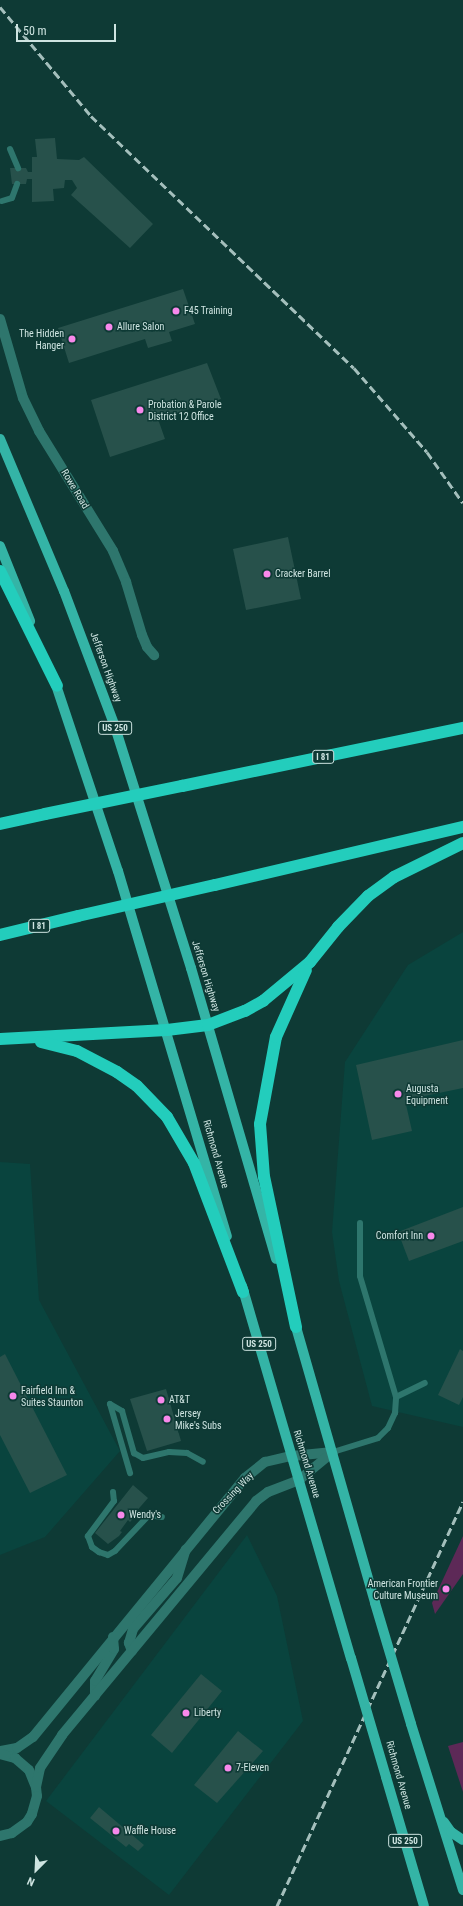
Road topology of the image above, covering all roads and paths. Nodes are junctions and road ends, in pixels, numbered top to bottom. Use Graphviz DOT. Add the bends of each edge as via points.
graph roads {
  1 [pos="10,149"];
  2 [pos="18,168"];
  3 [pos="18,184"];
  4 [pos="2,202"];
  5 [pos="0,319"];
  6 [pos="0,439"];
  7 [pos="0,546"];
  8 [pos="0,571"];
  9 [pos="154,655"];
  10 [pos="56,686"];
  11 [pos="463,728"];
  12 [pos="2,824"];
  13 [pos="463,827"];
  14 [pos="463,842"];
  15 [pos="0,935"];
  16 [pos="310,962"];
  17 [pos="208,1025"];
  18 [pos="167,1030"];
  19 [pos="0,1039"];
  20 [pos="12,1039"];
  21 [pos="360,1223"];
  22 [pos="243,1292"];
  23 [pos="296,1327"];
  24 [pos="425,1383"];
  25 [pos="396,1397"];
  26 [pos="333,1452"];
  27 [pos="292,1456"];
  28 [pos="203,1462"];
  29 [pos="130,1473"];
  30 [pos="299,1480"];
  31 [pos="113,1492"];
  32 [pos="162,1517"];
  33 [pos="186,1547"];
  34 [pos="113,1637"];
  35 [pos="132,1651"];
  36 [pos="94,1696"];
  37 [pos="0,1753"];
  38 [pos="36,1787"];
  39 [pos="440,1816"];
  40 [pos="1,1836"];
  41 [pos="463,1840"];
  42 [pos="463,1890"];
  43 [pos="424,1906"];
  1 -- 2 [label="lane"];
  3 -- 4 [label="lane" via="12,198"];
  5 -- 9 [label="street, Rowe Road" via="19,386 39,431 113,551 126,582 142,635"];
  6 -- 17 [label="main road, Jefferson Highway / US 250" via="62,583 115,727"];
  7 -- 10 [label="main road, US 250"];
  8 -- 10 [label="highway"];
  10 -- 18 [label="main road, US 250" via="91,785"];
  11 -- 12 [label="highway, I 81, bridge"];
  13 -- 15 [label="highway, I 81, bridge"];
  14 -- 16 [label="highway" via="394,877 368,896 338,927"];
  16 -- 17 [label="highway" via="263,1001"];
  16 -- 23 [label="highway" via="276,1037 260,1124 264,1177"];
  17 -- 18 [label="highway"];
  17 -- 23 [label="main road, US 250"];
  18 -- 20 [label="highway"];
  18 -- 22 [label="main road, Richmond Avenue / US 250"];
  19 -- 20 [label="highway"];
  20 -- 22 [label="highway" via="55,1043 77,1050 117,1072 152,1100 178,1132 194,1162"];
  21 -- 25 [label="lane" via="358,1256 362,1285"];
  22 -- 27 [label="main road, Richmond Avenue / US 250"];
  23 -- 26 [label="main road, US 250"];
  24 -- 25 [label="lane"];
  25 -- 26 [label="lane" via="394,1418 382,1435 365,1444"];
  26 -- 27 [label="street, Crossing Way"];
  26 -- 30 [label="street"];
  26 -- 39 [label="main road, US 250, bridge" via="375,1603"];
  27 -- 30 [label="main road, Richmond Avenue / US 250"];
  27 -- 33 [label="street, Crossing Way" via="265,1462 245,1478"];
  28 -- 29 [label="lane" via="188,1453 169,1452 143,1458 134,1453 122,1411 110,1404"];
  30 -- 35 [label="street" via="268,1492 256,1501"];
  30 -- 43 [label="main road, Richmond Avenue / US 250, bridge"];
  31 -- 32 [label="lane" via="114,1502 88,1536 92,1547 99,1552 108,1555 115,1551 149,1514"];
  33 -- 34 [label="street, Crossing Way"];
  33 -- 35 [label="street" via="177,1578 133,1629 129,1643"];
  34 -- 36 [label="street" via="114,1649 95,1681"];
  34 -- 37 [label="street, Crossing Way" via="33,1737 17,1748"];
  35 -- 36 [label="street"];
  36 -- 38 [label="street" via="49,1753 40,1768"];
  37 -- 38 [label="street" via="24,1765"];
  38 -- 40 [label="street" via="36,1806 27,1822 12,1833"];
  39 -- 41 [label="main road" via="451,1832"];
  39 -- 42 [label="main road, US 250"];
}
